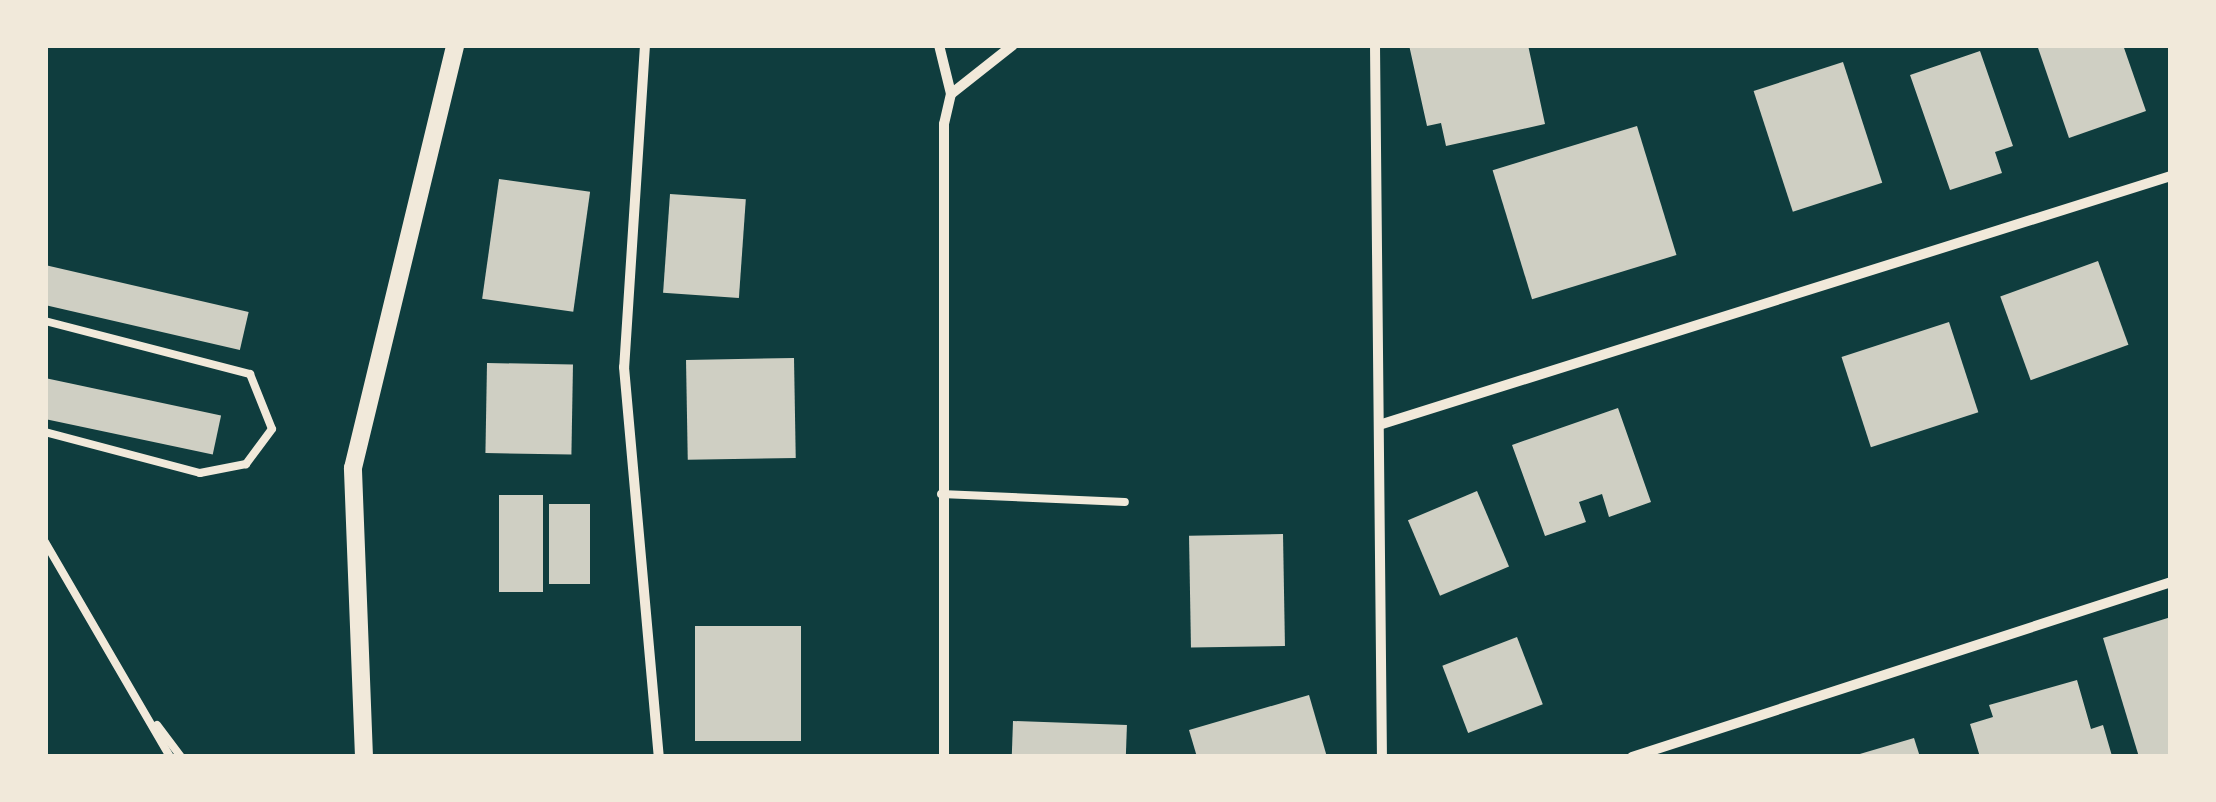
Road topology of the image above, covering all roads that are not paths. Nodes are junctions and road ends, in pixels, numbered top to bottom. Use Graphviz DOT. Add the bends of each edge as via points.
graph roads {
  1 [pos="455,45"];
  2 [pos="645,45"];
  3 [pos="940,45"];
  4 [pos="1012,45"];
  5 [pos="1375,45"];
  6 [pos="950,94"];
  7 [pos="2171,176"];
  8 [pos="45,321"];
  9 [pos="1378,426"];
  10 [pos="45,432"];
  11 [pos="941,494"];
  12 [pos="1125,502"];
  13 [pos="45,542"];
  14 [pos="2171,582"];
  15 [pos="138,700"];
  16 [pos="170,757"];
  17 [pos="181,757"];
  18 [pos="364,757"];
  19 [pos="659,757"];
  20 [pos="944,757"];
  21 [pos="1382,757"];
  22 [pos="1632,757"];
  1 -- 18 [label="street" via="353,468"];
  2 -- 19 [label="street" via="624,368"];
  3 -- 6 [label="street"];
  4 -- 6 [label="street"];
  5 -- 9 [label="street"];
  6 -- 11 [label="street"];
  7 -- 9 [label="street"];
  8 -- 10 [label="lane" via="250,374 272,429 246,464 200,474"];
  9 -- 21 [label="street"];
  11 -- 12 [label="lane"];
  11 -- 20 [label="street"];
  13 -- 15 [label="lane"];
  14 -- 22 [label="street"];
  15 -- 16 [label="lane"];
  15 -- 17 [label="lane"];
}
